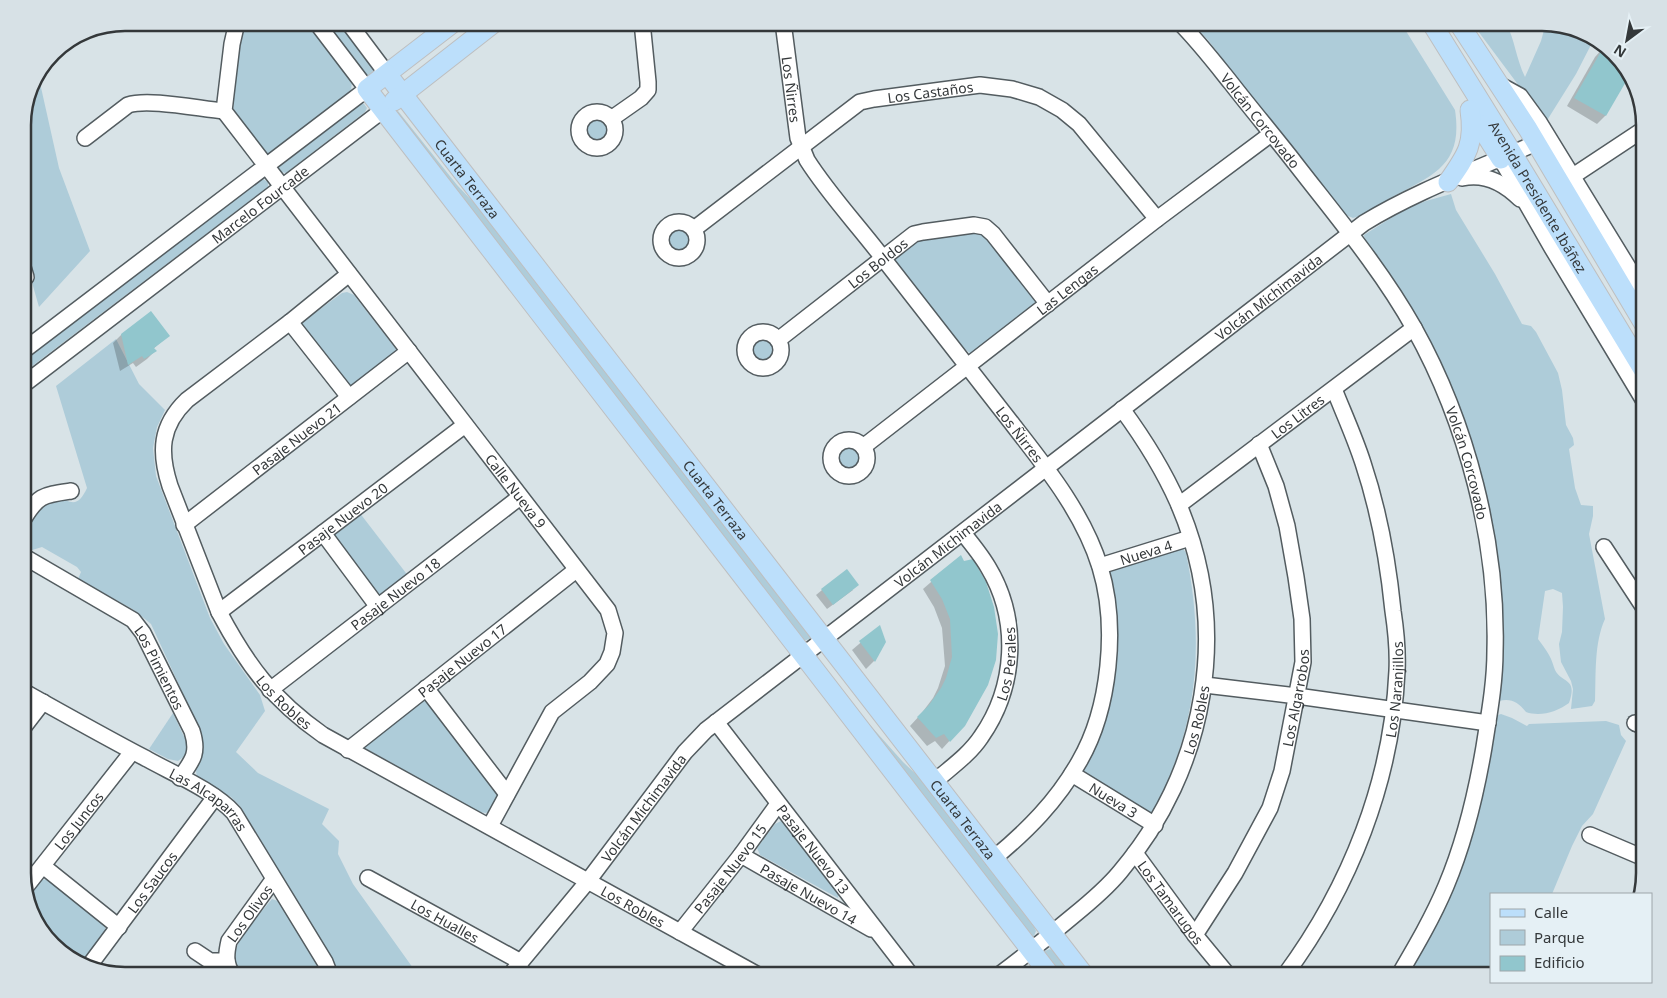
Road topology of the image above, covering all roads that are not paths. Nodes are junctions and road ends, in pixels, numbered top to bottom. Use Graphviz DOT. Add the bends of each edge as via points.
graph roads {
  1 [pos="235,31"];
  2 [pos="323,31"];
  3 [pos="355,31"];
  4 [pos="442,31"];
  5 [pos="484,31"];
  6 [pos="643,31"];
  7 [pos="784,31"];
  8 [pos="1187,31"];
  9 [pos="1435,31"];
  10 [pos="1464,31"];
  11 [pos="1447,50"];
  12 [pos="387,74"];
  13 [pos="1500,85"];
  14 [pos="367,89"];
  15 [pos="403,94"];
  16 [pos="383,110"];
  17 [pos="1470,110"];
  18 [pos="224,111"];
  19 [pos="611,120"];
  20 [pos="1271,134"];
  21 [pos="1636,134"];
  22 [pos="85,138"];
  23 [pos="1536,143"];
  24 [pos="800,146"];
  25 [pos="1507,156"];
  26 [pos="265,166"];
  27 [pos="1573,176"];
  28 [pos="1448,182"];
  29 [pos="281,187"];
  30 [pos="1533,213"];
  31 [pos="1157,219"];
  32 [pos="694,229"];
  33 [pos="1349,234"];
  34 [pos="882,257"];
  35 [pos="145,259"];
  36 [pos="349,274"];
  37 [pos="161,280"];
  38 [pos="1636,280"];
  39 [pos="1048,304"];
  40 [pos="1636,311"];
  41 [pos="290,322"];
  42 [pos="1414,328"];
  43 [pos="778,340"];
  44 [pos="31,345"];
  45 [pos="409,351"];
  46 [pos="1636,358"];
  47 [pos="968,366"];
  48 [pos="31,380"];
  49 [pos="1636,387"];
  50 [pos="1334,389"];
  51 [pos="349,397"];
  52 [pos="1122,409"];
  53 [pos="465,424"];
  54 [pos="1259,444"];
  55 [pos="864,448"];
  56 [pos="1047,469"];
  57 [pos="71,491"];
  58 [pos="520,497"];
  59 [pos="1179,505"];
  60 [pos="31,506"];
  61 [pos="184,525"];
  62 [pos="323,533"];
  63 [pos="964,533"];
  64 [pos="1190,538"];
  65 [pos="1604,547"];
  66 [pos="31,561"];
  67 [pos="1100,566"];
  68 [pos="576,570"];
  69 [pos="1636,596"];
  70 [pos="378,606"];
  71 [pos="219,612"];
  72 [pos="824,639"];
  73 [pos="803,655"];
  74 [pos="1205,685"];
  75 [pos="426,688"];
  76 [pos="270,690"];
  77 [pos="31,695"];
  78 [pos="1297,696"];
  79 [pos="43,702"];
  80 [pos="1393,710"];
  81 [pos="31,718"];
  82 [pos="716,722"];
  83 [pos="1488,723"];
  84 [pos="348,750"];
  85 [pos="132,752"];
  86 [pos="1072,774"];
  87 [pos="180,778"];
  88 [pos="934,782"];
  89 [pos="507,794"];
  90 [pos="215,797"];
  91 [pos="778,804"];
  92 [pos="1154,825"];
  93 [pos="490,826"];
  94 [pos="1590,834"];
  95 [pos="1135,853"];
  96 [pos="1636,854"];
  97 [pos="741,855"];
  98 [pos="993,859"];
  99 [pos="43,866"];
  100 [pos="368,878"];
  101 [pos="31,880"];
  102 [pos="273,880"];
  103 [pos="588,881"];
  104 [pos="119,926"];
  105 [pos="680,932"];
  106 [pos="877,932"];
  107 [pos="1051,934"];
  108 [pos="1195,935"];
  109 [pos="195,951"];
  110 [pos="1031,951"];
  111 [pos="93,961"];
  112 [pos="226,961"];
  113 [pos="521,962"];
  114 [pos="229,967"];
  115 [pos="327,967"];
  116 [pos="517,967"];
  117 [pos="742,967"];
  118 [pos="904,967"];
  119 [pos="1011,967"];
  120 [pos="1043,967"];
  121 [pos="1077,967"];
  122 [pos="1221,967"];
  123 [pos="1290,967"];
  124 [pos="1404,967"];
  1 -- 18 [label="street"];
  2 -- 14 [label="street, Cuarta Terraza"];
  3 -- 12 [label="street, Cuarta Terraza"];
  4 -- 12 [label="main road, Marcelo Fourcade"];
  5 -- 15 [label="main road, Marcelo Fourcade"];
  6 -- 19 [label="street" via="648,90"];
  7 -- 24 [label="street, Los Ñirres"];
  8 -- 20 [label="street, Volcán Corcovado"];
  9 -- 11 [label="main road, Avenida Presidente Ibáñez"];
  10 -- 13 [label="main road, Avenida Presidente Ibáñez"];
  11 -- 17 [label="main road"];
  11 -- 25 [label="main road, Avenida Presidente Ibáñez"];
  12 -- 14 [label="main road, Marcelo Fourcade"];
  12 -- 15 [label="main road, Cuarta Terraza"];
  13 -- 23 [label="main road, Avenida Presidente Ibáñez"];
  13 -- 27 [label="street, Avenida Presidente Ibáñez" via="1520,96"];
  14 -- 16 [label="main road, Cuarta Terraza"];
  14 -- 26 [label="street, Marcelo Fourcade"];
  15 -- 16 [label="main road, Marcelo Fourcade"];
  15 -- 72 [label="main road, Cuarta Terraza"];
  16 -- 29 [label="street, Marcelo Fourcade"];
  16 -- 73 [label="main road, Cuarta Terraza"];
  17 -- 25 [label="main road"];
  17 -- 28 [label="main road" via="1469,148"];
  18 -- 22 [label="street" via="133,103"];
  18 -- 26 [label="street, Calle Nueva 9"];
  20 -- 31 [label="street, Las Lengas"];
  20 -- 33 [label="street, Volcán Corcovado"];
  21 -- 27 [label="street"];
  23 -- 25 [label="street"];
  23 -- 40 [label="main road, Avenida Presidente Ibáñez"];
  24 -- 31 [label="street, Los Castaños" via="853,106 866,100 980,85 1012,88 1039,97 1072,117"];
  24 -- 32 [label="street, Los Castaños"];
  24 -- 34 [label="street, Los Ñirres" via="812,168"];
  25 -- 28 [label="street"];
  25 -- 30 [label="street, Avenida Presidente Ibáñez"];
  25 -- 46 [label="main road, Avenida Presidente Ibáñez"];
  26 -- 29 [label="street, Calle Nueva 9"];
  26 -- 35 [label="street, Marcelo Fourcade"];
  27 -- 38 [label="street, Avenida Presidente Ibáñez"];
  28 -- 30 [label="street, Avenida Presidente Ibáñez" via="1466,177 1494,180 1518,197"];
  28 -- 33 [label="street, Volcán Michimavida" via="1393,206"];
  29 -- 36 [label="street, Calle Nueva 9"];
  29 -- 37 [label="street, Marcelo Fourcade"];
  30 -- 49 [label="street, Avenida Presidente Ibáñez"];
  31 -- 39 [label="street, Las Lengas"];
  33 -- 42 [label="street, Volcán Corcovado"];
  33 -- 52 [label="street, Volcán Michimavida"];
  34 -- 39 [label="street, Los Boldos" via="918,233 980,226 993,234"];
  34 -- 43 [label="street, Los Boldos"];
  34 -- 47 [label="street, Los Ñirres"];
  35 -- 37 [label="street"];
  35 -- 44 [label="street, Marcelo Fourcade"];
  36 -- 41 [label="street, Los Robles"];
  36 -- 45 [label="street, Calle Nueva 9"];
  37 -- 48 [label="street, Marcelo Fourcade"];
  39 -- 47 [label="street, Las Lengas"];
  41 -- 51 [label="street"];
  41 -- 61 [label="street, Los Robles" via="187,400 170,423 164,440 164,466"];
  42 -- 50 [label="street, Los Litres"];
  42 -- 83 [label="street, Volcán Corcovado" via="1466,449 1482,518 1495,621 1495,662"];
  45 -- 51 [label="street, Pasaje Nuevo 21"];
  45 -- 53 [label="street, Calle Nueva 9"];
  47 -- 55 [label="street, Las Lengas"];
  47 -- 56 [label="street, Los Ñirres"];
  50 -- 54 [label="street, Los Litres"];
  50 -- 80 [label="street, Los Naranjillos" via="1363,463 1390,576 1397,670"];
  51 -- 61 [label="street, Pasaje Nuevo 21"];
  52 -- 56 [label="street, Volcán Michimavida"];
  52 -- 59 [label="street, Los Robles" via="1157,461"];
  53 -- 58 [label="street, Calle Nueva 9"];
  53 -- 62 [label="street, Pasaje Nuevo 20"];
  54 -- 59 [label="street, Los Litres"];
  54 -- 78 [label="street, Los Algarrobos" via="1283,510 1296,577 1302,618 1302,662"];
  56 -- 63 [label="street, Volcán Michimavida"];
  56 -- 67 [label="street, Los Ñirres" via="1082,526"];
  57 -- 60 [label="street" via="40,498"];
  58 -- 68 [label="street, Calle Nueva 9"];
  58 -- 70 [label="street, Pasaje Nuevo 18"];
  59 -- 64 [label="street, Los Robles"];
  61 -- 71 [label="street, Los Robles"];
  62 -- 70 [label="street"];
  62 -- 71 [label="street, Pasaje Nuevo 20"];
  63 -- 72 [label="street, Volcán Michimavida"];
  63 -- 88 [label="street, Los Perales" via="989,568 1004,602 1010,634 1010,659 1005,689 995,715 962,758"];
  64 -- 67 [label="street, Nueva 4"];
  64 -- 74 [label="street, Los Robles" via="1204,604"];
  65 -- 69 [label="street"];
  66 -- 87 [label="street, Los Pimientos" via="123,613 139,626 195,741 195,756"];
  67 -- 86 [label="street, Los Ñirres" via="1108,609 1110,645 1107,668 1094,727"];
  68 -- 75 [label="street, Pasaje Nuevo 17"];
  68 -- 89 [label="street, Calle Nueva 9" via="608,610 615,633 612,652 601,672 552,712"];
  70 -- 76 [label="street, Pasaje Nuevo 18"];
  71 -- 76 [label="street, Los Robles" via="249,664"];
  72 -- 73 [label="street, Volcán Michimavida"];
  72 -- 88 [label="main road, Cuarta Terraza"];
  73 -- 82 [label="street, Volcán Michimavida"];
  73 -- 110 [label="main road, Cuarta Terraza"];
  74 -- 78 [label="street"];
  74 -- 92 [label="street, Los Robles" via="1188,755"];
  75 -- 84 [label="street, Pasaje Nuevo 17"];
  75 -- 89 [label="street"];
  76 -- 84 [label="street, Los Robles" via="304,721"];
  77 -- 79 [label="street, Las Alcaparras"];
  78 -- 80 [label="street"];
  78 -- 108 [label="street, Los Algarrobos" via="1282,771 1270,808 1235,873"];
  79 -- 81 [label="street"];
  79 -- 85 [label="street, Las Alcaparras"];
  80 -- 83 [label="street"];
  80 -- 123 [label="street, Los Naranjillos" via="1384,766 1360,843 1314,931"];
  82 -- 91 [label="street, Pasaje Nuevo 13"];
  82 -- 103 [label="street, Volcán Michimavida" via="685,752"];
  83 -- 124 [label="street, Volcán Corcovado" via="1473,801 1457,858 1436,910"];
  84 -- 93 [label="street, Los Robles"];
  85 -- 87 [label="street, Las Alcaparras"];
  85 -- 99 [label="street, Los Juncos"];
  86 -- 92 [label="street, Nueva 3"];
  86 -- 98 [label="street, Los Ñirres" via="1039,817"];
  87 -- 90 [label="street, Las Alcaparras"];
  88 -- 98 [label="main road, Cuarta Terraza"];
  89 -- 93 [label="street, Calle Nueva 9"];
  90 -- 102 [label="street, Las Alcaparras" via="234,814"];
  90 -- 104 [label="street, Los Saucos"];
  91 -- 97 [label="street, Pasaje Nuevo 15"];
  91 -- 106 [label="street, Pasaje Nuevo 13"];
  92 -- 95 [label="street, Los Robles"];
  93 -- 103 [label="street, Los Robles"];
  94 -- 96 [label="street"];
  95 -- 107 [label="street, Los Robles" via="1094,899"];
  95 -- 108 [label="street, Los Tamarugos"];
  97 -- 105 [label="street, Pasaje Nuevo 15"];
  97 -- 106 [label="street, Pasaje Nuevo 14"];
  98 -- 107 [label="main road, Cuarta Terraza"];
  99 -- 101 [label="street, Los Juncos"];
  99 -- 104 [label="street"];
  100 -- 113 [label="street, Los Hualles"];
  102 -- 112 [label="street, Los Olivos" via="229,941"];
  102 -- 115 [label="street, Las Alcaparras"];
  103 -- 105 [label="street, Los Robles"];
  103 -- 113 [label="street, Volcán Michimavida"];
  104 -- 111 [label="street, Los Saucos"];
  105 -- 117 [label="street, Los Robles"];
  106 -- 118 [label="street, Pasaje Nuevo 13"];
  107 -- 110 [label="street, Los Robles"];
  107 -- 121 [label="main road, Cuarta Terraza"];
  108 -- 122 [label="street, Los Tamarugos"];
  109 -- 112 [label="street" via="210,960"];
  110 -- 119 [label="street, Los Robles"];
  110 -- 120 [label="main road, Cuarta Terraza"];
  112 -- 114 [label="street, Los Olivos"];
  113 -- 116 [label="street, Volcán Michimavida"];
}
